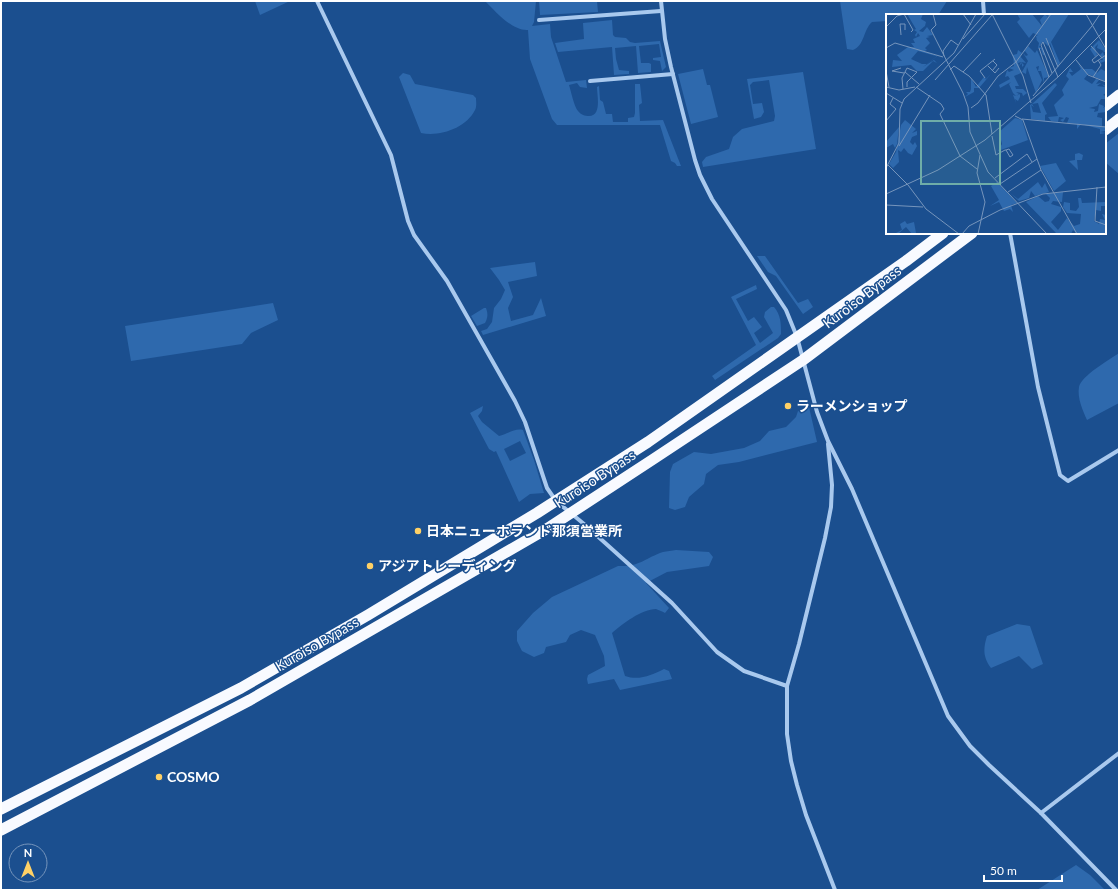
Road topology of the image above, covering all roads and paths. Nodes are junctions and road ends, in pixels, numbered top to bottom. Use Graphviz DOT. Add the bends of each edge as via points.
graph roads {
  1 [pos="317,1"];
  2 [pos="660,1"];
  3 [pos="983,1"];
  4 [pos="661,11"];
  5 [pos="984,14"];
  6 [pos="539,20"];
  7 [pos="673,74"];
  8 [pos="590,81"];
  9 [pos="1119,95"];
  10 [pos="1106,105"];
  11 [pos="1119,119"];
  12 [pos="1106,129"];
  13 [pos="941,234"];
  14 [pos="971,234"];
  15 [pos="1010,234"];
  16 [pos="797,337"];
  17 [pos="803,360"];
  18 [pos="828,441"];
  19 [pos="1119,450"];
  20 [pos="556,501"];
  21 [pos="570,513"];
  22 [pos="787,686"];
  23 [pos="1119,753"];
  24 [pos="1,810"];
  25 [pos="1041,813"];
  26 [pos="1,830"];
  27 [pos="1119,888"];
  28 [pos="835,890"];
  29 [pos="1116,890"];
  1 -- 20 [label="street" via="391,155 414,235 447,281 515,401 530,435 547,488"];
  2 -- 4 [label="street"];
  3 -- 5 [label="street"];
  4 -- 6 [label="street"];
  4 -- 7 [label="street"];
  7 -- 8 [label="street"];
  7 -- 16 [label="street" via="700,175 712,199 786,310"];
  9 -- 10 [label="highway"];
  11 -- 12 [label="highway"];
  13 -- 16 [label="highway, Kuroiso Bypass"];
  14 -- 17 [label="highway, Kuroiso Bypass"];
  15 -- 19 [label="street" via="1038,387 1060,475 1068,481"];
  16 -- 17 [label="street"];
  16 -- 20 [label="highway, Kuroiso Bypass" via="648,442"];
  17 -- 18 [label="street"];
  17 -- 21 [label="highway, Kuroiso Bypass"];
  18 -- 22 [label="street" via="832,485 831,508"];
  18 -- 25 [label="street" via="852,489 948,716 970,746"];
  20 -- 21 [label="street"];
  20 -- 24 [label="highway, Kuroiso Bypass" via="368,615 241,688"];
  21 -- 22 [label="street" via="672,603 717,652 744,671"];
  21 -- 26 [label="highway, Kuroiso Bypass" via="250,700"];
  22 -- 28 [label="street" via="790,761 806,815"];
  23 -- 25 [label="street"];
  25 -- 29 [label="street"];
  27 -- 29 [label="street"];
}
